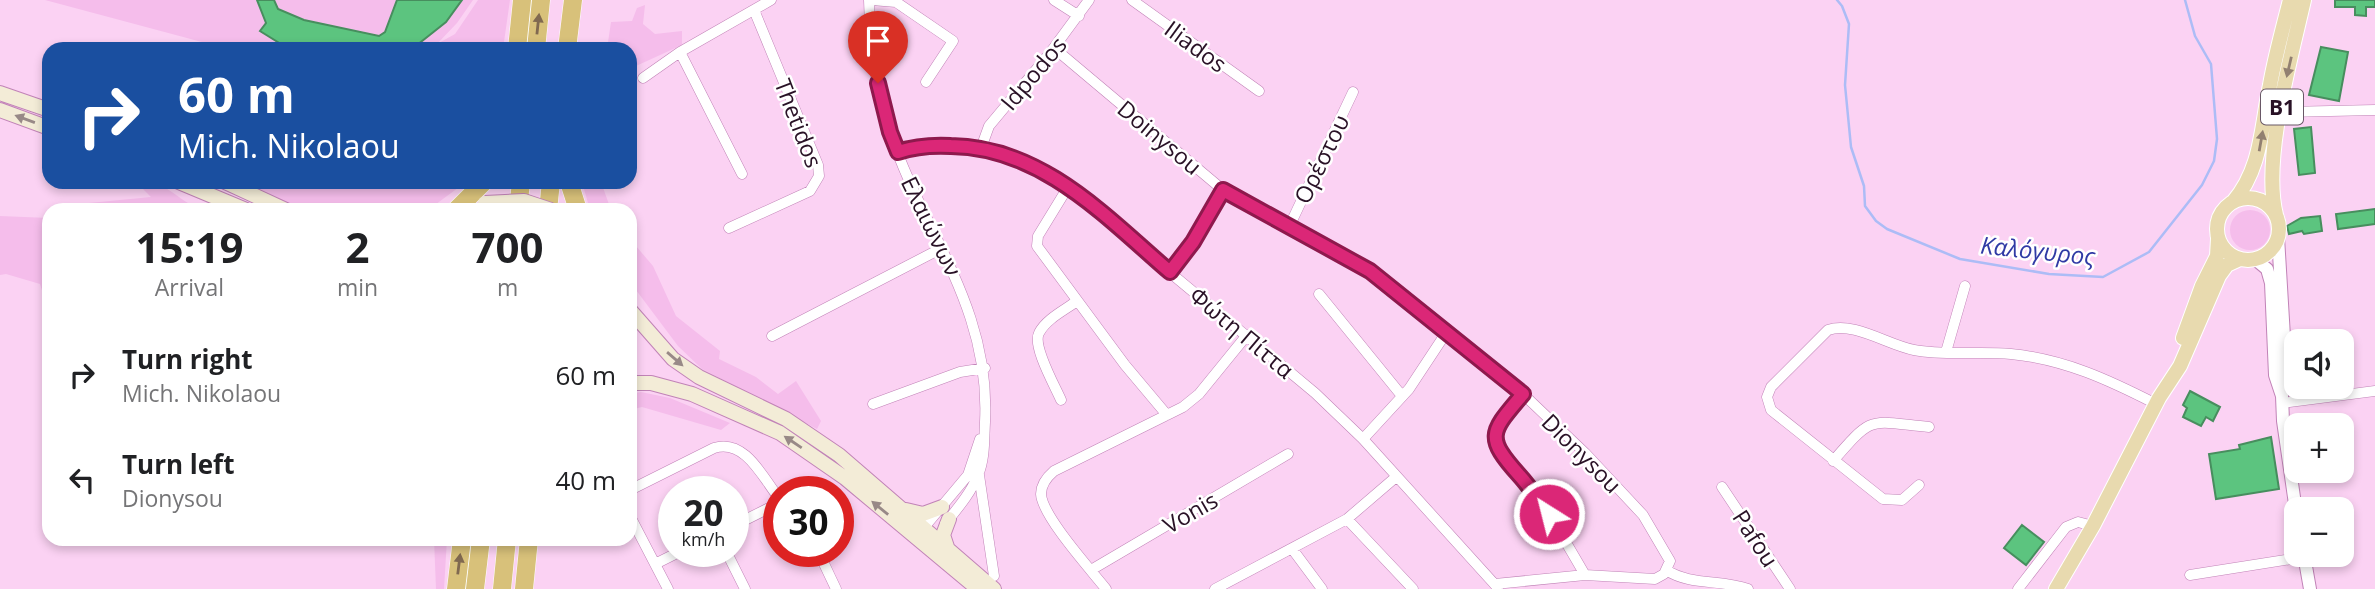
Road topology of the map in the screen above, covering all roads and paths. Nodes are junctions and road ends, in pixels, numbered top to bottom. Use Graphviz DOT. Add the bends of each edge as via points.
graph roads {
  1 [pos="522,0"];
  2 [pos="541,0"];
  3 [pos="573,0"];
  4 [pos="584,0"];
  5 [pos="771,0"];
  6 [pos="870,0"];
  7 [pos="1054,0"];
  8 [pos="1089,0"];
  9 [pos="1132,0"];
  10 [pos="2290,0"];
  11 [pos="2304,0"];
  12 [pos="754,10"];
  13 [pos="1079,16"];
  14 [pos="518,42"];
  15 [pos="537,42"];
  16 [pos="568,42"];
  17 [pos="579,42"];
  18 [pos="1054,48"];
  19 [pos="680,51"];
  20 [pos="643,78"];
  21 [pos="926,82"];
  22 [pos="1259,91"];
  23 [pos="1353,92"];
  24 [pos="0,93"];
  25 [pos="42,108"];
  26 [pos="0,110"];
  27 [pos="2375,110"];
  28 [pos="2281,113"];
  29 [pos="42,125"];
  30 [pos="981,148"];
  31 [pos="898,152"];
  32 [pos="742,174"];
  33 [pos="1068,187"];
  34 [pos="196,189"];
  35 [pos="240,189"];
  36 [pos="477,189"];
  37 [pos="1223,190"];
  38 [pos="2233,202"];
  39 [pos="229,203"];
  40 [pos="271,203"];
  41 [pos="463,203"];
  42 [pos="485,203"];
  43 [pos="530,203"];
  44 [pos="2276,215"];
  45 [pos="1289,227"];
  46 [pos="729,228"];
  47 [pos="2218,237"];
  48 [pos="2278,237"];
  49 [pos="943,248"];
  50 [pos="2248,259"];
  51 [pos="1170,272"];
  52 [pos="1965,286"];
  53 [pos="1319,294"];
  54 [pos="1077,300"];
  55 [pos="637,318"];
  56 [pos="1446,333"];
  57 [pos="772,335"];
  58 [pos="1247,335"];
  59 [pos="1946,352"];
  60 [pos="985,368"];
  61 [pos="637,383"];
  62 [pos="2375,391"];
  63 [pos="1523,394"];
  64 [pos="1402,396"];
  65 [pos="1061,400"];
  66 [pos="2282,400"];
  67 [pos="2158,401"];
  68 [pos="873,404"];
  69 [pos="986,411"];
  70 [pos="1167,415"];
  71 [pos="1929,427"];
  72 [pos="1363,439"];
  73 [pos="1288,454"];
  74 [pos="1833,461"];
  75 [pos="979,474"];
  76 [pos="1396,477"];
  77 [pos="763,480"];
  78 [pos="1919,485"];
  79 [pos="637,486"];
  80 [pos="1722,487"];
  81 [pos="2294,497"];
  82 [pos="902,508"];
  83 [pos="945,513"];
  84 [pos="1347,519"];
  85 [pos="2093,526"];
  86 [pos="637,530"];
  87 [pos="926,537"];
  88 [pos="460,546"];
  89 [pos="480,546"];
  90 [pos="507,546"];
  91 [pos="528,546"];
  92 [pos="948,549"];
  93 [pos="1293,550"];
  94 [pos="2284,559"];
  95 [pos="658,562"];
  96 [pos="654,564"];
  97 [pos="1668,565"];
  98 [pos="734,567"];
  99 [pos="826,567"];
  100 [pos="2306,567"];
  101 [pos="1091,570"];
  102 [pos="2190,575"];
  103 [pos="1585,576"];
  104 [pos="994,583"];
  105 [pos="1497,586"];
  106 [pos="456,589"];
  107 [pos="475,589"];
  108 [pos="502,589"];
  109 [pos="524,589"];
  110 [pos="668,589"];
  111 [pos="745,589"];
  112 [pos="836,589"];
  113 [pos="978,589"];
  114 [pos="1106,589"];
  115 [pos="1215,589"];
  116 [pos="1322,589"];
  117 [pos="1413,589"];
  118 [pos="1748,589"];
  119 [pos="1790,589"];
  120 [pos="2018,589"];
  121 [pos="2056,589"];
  122 [pos="2310,589"];
  1 -- 14 [label="highway"];
  15 -- 2 [label="highway, one-way"];
  3 -- 16 [label="highway"];
  4 -- 17 [label="highway"];
  5 -- 12 [label="street"];
  6 -- 21 [label="street" via="896,2 953,41"];
  6 -- 31 [label="street, Ελαιώνων" via="880,95"];
  7 -- 13 [label="street"];
  8 -- 13 [label="street, Idpodos"];
  9 -- 22 [label="street, Iliados"];
  38 -- 10 [label="main road, B1, one-way" via="2256,163"];
  11 -- 28 [label="main road, B1, one-way"];
  12 -- 19 [label="street"];
  12 -- 46 [label="street, Thetidos" via="819,176 810,191"];
  13 -- 18 [label="street, Idpodos"];
  18 -- 30 [label="street, Idpodos" via="989,126"];
  18 -- 37 [label="street, Doinysou"];
  19 -- 20 [label="street"];
  19 -- 32 [label="street"];
  23 -- 45 [label="street, Ορέστου"];
  24 -- 25 [label="main road"];
  29 -- 26 [label="main road, one-way"];
  27 -- 28 [label="street"];
  28 -- 44 [label="main road, B1" via="2270,180"];
  30 -- 31 [label="street, Φώτη Πίττα" via="929,145"];
  30 -- 33 [label="street, Φώτη Πίττα" via="1031,163"];
  31 -- 49 [label="street, Ελαιώνων"];
  33 -- 51 [label="street, Φώτη Πίττα"];
  33 -- 54 [label="street" via="1036,241"];
  34 -- 39 [label="main road"];
  35 -- 40 [label="main road"];
  36 -- 41 [label="highway"];
  37 -- 45 [label="street, Doinysou"];
  37 -- 51 [label="street"];
  38 -- 44 [label="main road" via="2257,200"];
  38 -- 47 [label="main road, B1" via="2220,217"];
  42 -- 43 [label="main road, bridge"];
  44 -- 48 [label="main road, B1"];
  45 -- 56 [label="street, Doinysou" via="1370,271"];
  47 -- 50 [label="main road" via="2226,251"];
  47 -- 67 [label="main road, B1" via="2217,256"];
  48 -- 50 [label="main road, B1" via="2270,251"];
  48 -- 66 [label="street" via="2286,370"];
  49 -- 57 [label="street"];
  49 -- 60 [label="street, Ελαιώνων" via="963,291"];
  50 -- 66 [label="street" via="2265,267 2271,279 2275,375"];
  50 -- 67 [label="main road, B1" via="2227,265 2219,276 2187,352"];
  51 -- 58 [label="street, Φώτη Πίττα"];
  52 -- 59 [label="street"];
  53 -- 64 [label="street"];
  54 -- 65 [label="street" via="1044,326 1037,338"];
  54 -- 70 [label="street"];
  55 -- 82 [label="main road, one-way" via="688,370 786,419 839,454"];
  56 -- 63 [label="street, Dionysou"];
  56 -- 64 [label="street"];
  58 -- 70 [label="street" via="1199,394"];
  58 -- 72 [label="street, Φώτη Πίττα"];
  59 -- 67 [label="street" via="2012,354 2067,364"];
  59 -- 74 [label="street" via="1906,348 1846,327 1825,332 1774,383 1767,397 1774,414"];
  60 -- 68 [label="street" via="960,372"];
  60 -- 69 [label="street, Ελαιώνων"];
  87 -- 61 [label="main road, one-way" via="780,433 692,394"];
  62 -- 66 [label="street"];
  63 -- 97 [label="street, Dionysou" via="1643,515"];
  63 -- 103 [label="street" via="1500,421 1495,444 1549,514"];
  64 -- 72 [label="street"];
  66 -- 81 [label="street"];
  67 -- 85 [label="main road, B1"];
  69 -- 75 [label="street, Ελαιώνων"];
  69 -- 83 [label="street, Ελαιώνων" via="968,475"];
  70 -- 101 [label="street" via="1054,471 1043,485 1041,496 1049,515"];
  71 -- 74 [label="street" via="1871,423"];
  72 -- 76 [label="street, Φώτη Πίττα"];
  73 -- 101 [label="street, Vonis"];
  74 -- 78 [label="street" via="1888,501 1905,498"];
  75 -- 83 [label="street, Ελαιώνων"];
  75 -- 104 [label="street"];
  76 -- 84 [label="street"];
  76 -- 105 [label="street, Φώτη Πίττα"];
  77 -- 79 [label="street" via="741,451 726,446"];
  80 -- 119 [label="street, Pafou"];
  82 -- 83 [label="main road" via="923,514"];
  82 -- 87 [label="main road"];
  83 -- 87 [label="street, Ελαιώνων"];
  83 -- 92 [label="main road" via="943,535"];
  84 -- 93 [label="street"];
  84 -- 117 [label="street"];
  85 -- 120 [label="street" via="2078,522 2066,527"];
  85 -- 121 [label="main road, B1"];
  86 -- 96 [label="street"];
  87 -- 92 [label="main road"];
  87 -- 113 [label="main road"];
  106 -- 88 [label="highway, one-way"];
  89 -- 107 [label="highway"];
  90 -- 108 [label="highway"];
  91 -- 109 [label="highway"];
  92 -- 104 [label="main road"];
  93 -- 115 [label="street"];
  93 -- 116 [label="street"];
  94 -- 102 [label="street"];
  95 -- 96 [label="street"];
  96 -- 110 [label="street"];
  97 -- 103 [label="street" via="1660,577 1650,580"];
  97 -- 118 [label="street" via="1687,580"];
  98 -- 111 [label="street"];
  99 -- 112 [label="street"];
  100 -- 122 [label="street"];
  101 -- 114 [label="street"];
  103 -- 105 [label="street"];
}
